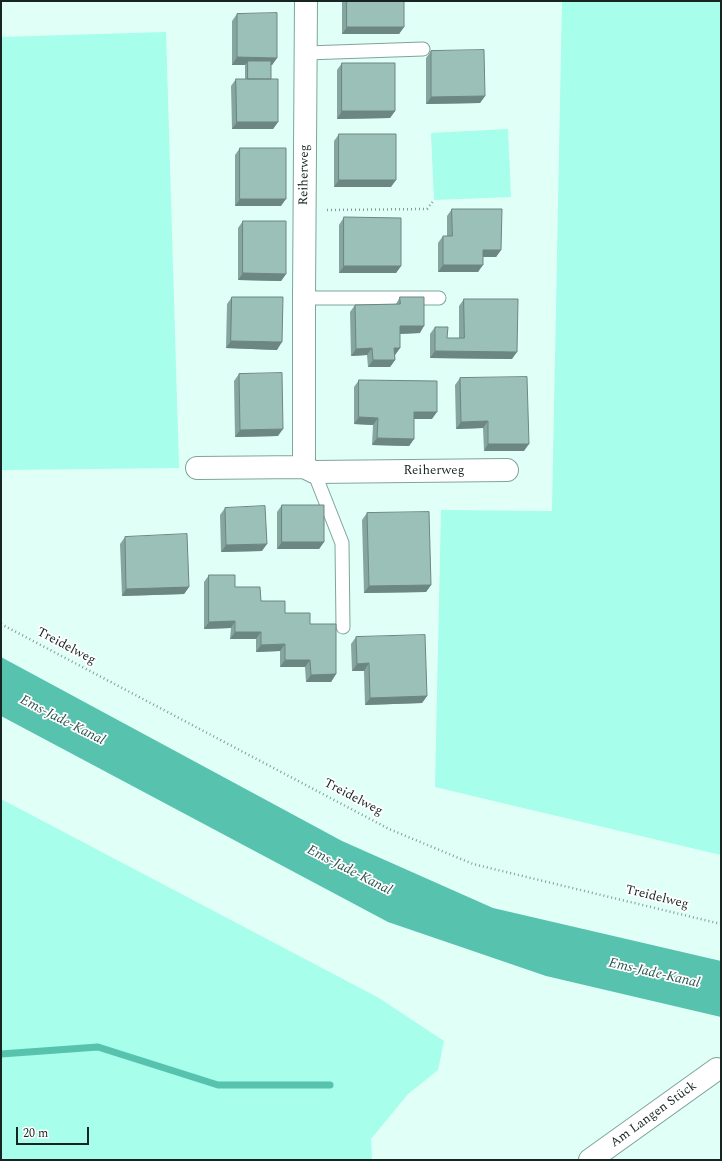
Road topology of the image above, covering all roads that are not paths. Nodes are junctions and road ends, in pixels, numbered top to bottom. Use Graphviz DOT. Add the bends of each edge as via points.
graph roads {
  1 [pos="306,1"];
  2 [pos="423,49"];
  3 [pos="306,53"];
  4 [pos="304,298"];
  5 [pos="439,298"];
  6 [pos="197,468"];
  7 [pos="309,470"];
  8 [pos="507,470"];
  9 [pos="343,627"];
  10 [pos="717,1069"];
  11 [pos="590,1160"];
  1 -- 3 [label="street, Reiherweg"];
  2 -- 3 [label="lane"];
  3 -- 4 [label="street, Reiherweg"];
  4 -- 5 [label="lane"];
  4 -- 7 [label="street, Reiherweg"];
  6 -- 7 [label="street, Reiherweg"];
  7 -- 8 [label="street, Reiherweg"];
  7 -- 9 [label="lane, Reiherweg" via="342,543"];
  10 -- 11 [label="street, Am Langen Stück"];
}
